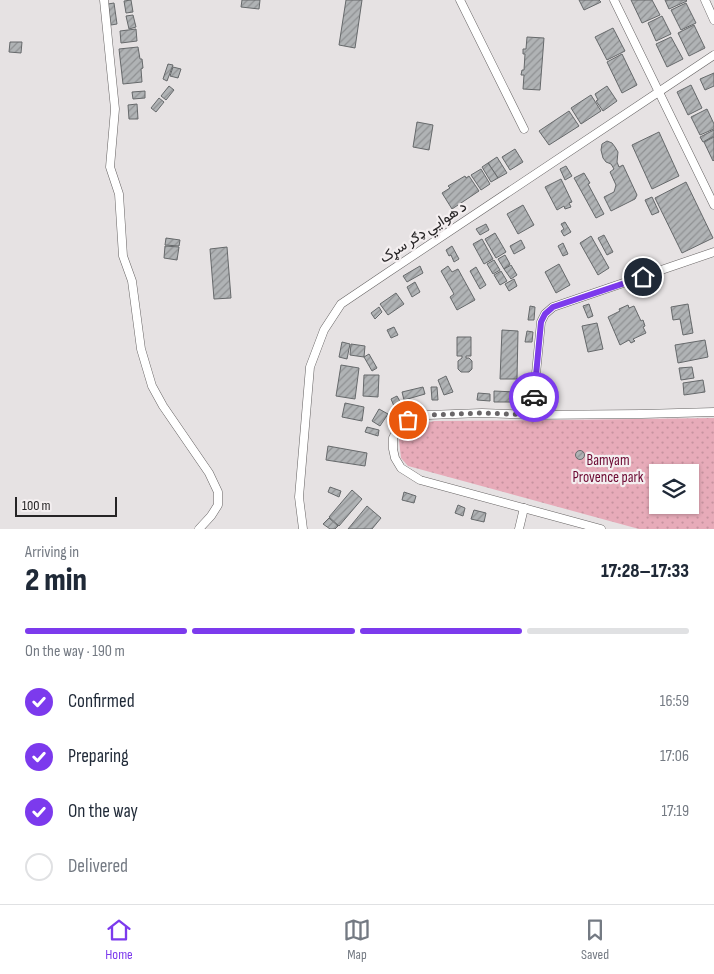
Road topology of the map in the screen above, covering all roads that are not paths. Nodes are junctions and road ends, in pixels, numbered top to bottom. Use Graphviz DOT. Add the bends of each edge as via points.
graph roads {
  1 [pos="104,0"];
  2 [pos="460,0"];
  3 [pos="614,0"];
  4 [pos="705,0"];
  5 [pos="714,20"];
  6 [pos="714,55"];
  7 [pos="659,91"];
  8 [pos="524,129"];
  9 [pos="714,205"];
  10 [pos="714,252"];
  11 [pos="714,412"];
  12 [pos="532,415"];
  13 [pos="524,508"];
  14 [pos="199,529"];
  15 [pos="303,529"];
  16 [pos="519,529"];
  17 [pos="601,529"];
  1 -- 14 [label="street" via="115,109 110,167 120,194 124,256 132,280 141,350 152,386 218,492 218,505"];
  2 -- 8 [label="street"];
  3 -- 7 [label="street"];
  4 -- 5 [label="street"];
  6 -- 7 [label="street, د هوايي ډګر سړک"];
  7 -- 9 [label="street"];
  7 -- 15 [label="street, د هوايي ډګر سړک" via="341,304 324,330 310,367 299,497"];
  10 -- 12 [label="street" via="553,307 545,314 541,322"];
  11 -- 12 [label="street"];
  12 -- 13 [label="street" via="428,415 408,420 393,438 395,458 401,468 420,480"];
  13 -- 16 [label="street"];
  13 -- 17 [label="street"];
}
